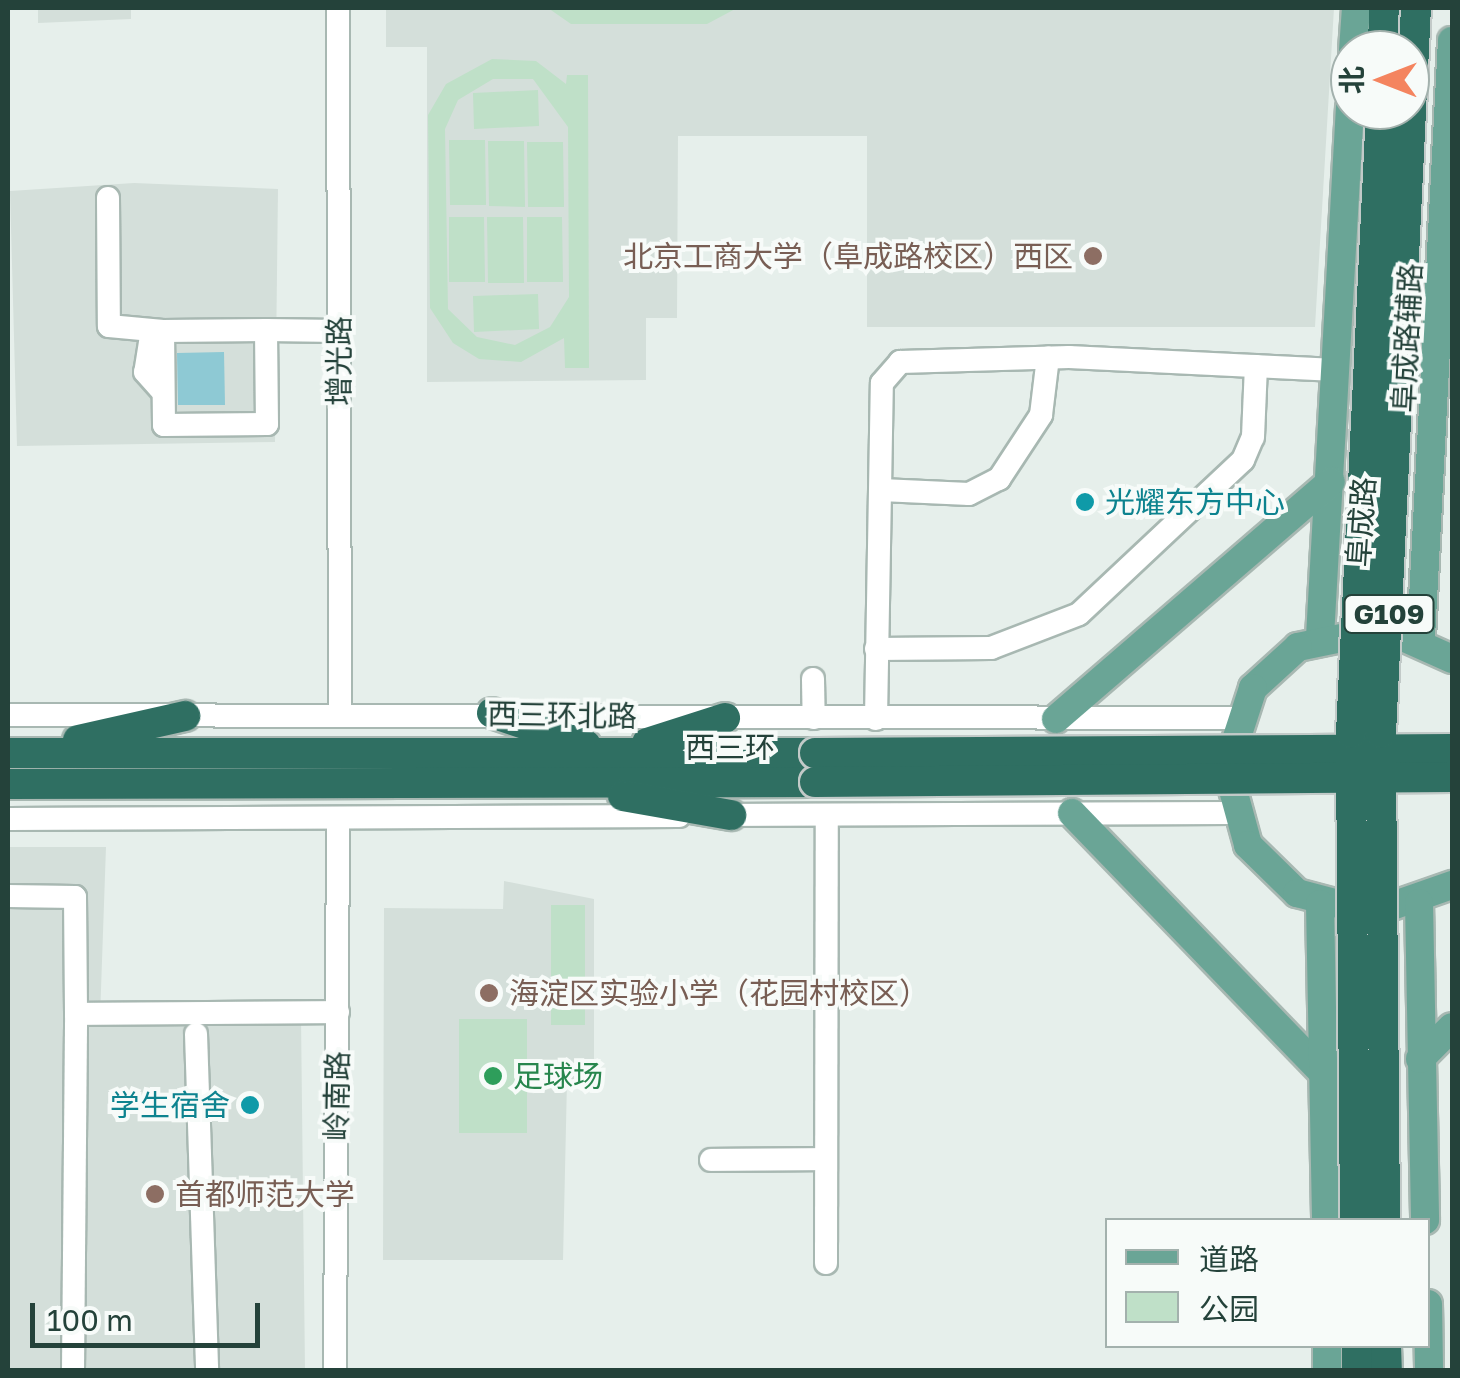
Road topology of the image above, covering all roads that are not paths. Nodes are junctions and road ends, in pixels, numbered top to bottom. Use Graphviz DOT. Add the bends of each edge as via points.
graph roads {
  1 [pos="338,8"];
  2 [pos="1416,8"];
  3 [pos="1452,41"];
  4 [pos="1451,96"];
  5 [pos="1349,130"];
  6 [pos="1380,130"];
  7 [pos="1401,130"];
  8 [pos="108,198"];
  9 [pos="1444,236"];
  10 [pos="1342,270"];
  11 [pos="1442,278"];
  12 [pos="266,330"];
  13 [pos="163,331"];
  14 [pos="339,331"];
  15 [pos="1048,358"];
  16 [pos="1256,366"];
  17 [pos="1336,370"];
  18 [pos="1444,410"];
  19 [pos="1330,482"];
  20 [pos="1432,485"];
  21 [pos="882,490"];
  22 [pos="1452,516"];
  23 [pos="1320,637"];
  24 [pos="1421,638"];
  25 [pos="876,649"];
  26 [pos="1452,659"];
  27 [pos="813,679"];
  28 [pos="492,713"];
  29 [pos="8,715"];
  30 [pos="340,715"];
  31 [pos="185,716"];
  32 [pos="725,718"];
  33 [pos="814,718"];
  34 [pos="876,718"];
  35 [pos="1237,718"];
  36 [pos="1056,719"];
  37 [pos="1452,749"];
  38 [pos="613,752"];
  39 [pos="15,753"];
  40 [pos="815,768"];
  41 [pos="1452,777"];
  42 [pos="546,782"];
  43 [pos="8,784"];
  44 [pos="83,786"];
  45 [pos="8,800"];
  46 [pos="1234,812"];
  47 [pos="1072,813"];
  48 [pos="730,815"];
  49 [pos="827,815"];
  50 [pos="8,819"];
  51 [pos="338,821"];
  52 [pos="1452,885"];
  53 [pos="8,896"];
  54 [pos="1320,904"];
  55 [pos="1420,904"];
  56 [pos="1321,995"];
  57 [pos="338,1012"];
  58 [pos="76,1014"];
  59 [pos="1452,1027"];
  60 [pos="196,1034"];
  61 [pos="1420,1059"];
  62 [pos="1322,1072"];
  63 [pos="825,1159"];
  64 [pos="711,1160"];
  65 [pos="1351,1209"];
  66 [pos="1326,1218"];
  67 [pos="1385,1218"];
  68 [pos="1425,1218"];
  69 [pos="826,1263"];
  70 [pos="73,1370"];
  71 [pos="207,1370"];
  72 [pos="335,1370"];
  1 -- 14 [label="street, 增光路"];
  2 -- 67 [label="highway, 阜成路 / G109, bridge" via="1381,733"];
  3 -- 4 [label="main road, 阜成路辅路"];
  4 -- 9 [label="main road, 阜成路辅路"];
  5 -- 10 [label="main road"];
  6 -- 65 [label="highway, 阜成路 / G109, bridge" via="1351,753"];
  7 -- 9 [label="street" via="1396,231"];
  8 -- 13 [label="street" via="108,326"];
  9 -- 11 [label="main road, 阜成路辅路"];
  10 -- 11 [label="main road"];
  10 -- 17 [label="main road"];
  11 -- 18 [label="main road, 阜成路辅路"];
  12 -- 13 [label="street"];
  12 -- 13 [label="street" via="267,424 164,425"];
  12 -- 14 [label="street"];
  14 -- 30 [label="street, 增光路"];
  15 -- 16 [label="street"];
  15 -- 21 [label="street" via="1041,416 999,479 969,494"];
  15 -- 21 [label="street" via="900,362 882,383"];
  16 -- 17 [label="street"];
  16 -- 25 [label="street" via="1243,460 1079,614 990,648"];
  17 -- 19 [label="main road"];
  18 -- 20 [label="main road, 阜成路辅路"];
  19 -- 23 [label="main road"];
  19 -- 36 [label="main road"];
  20 -- 22 [label="main road"];
  20 -- 24 [label="main road, 阜成路辅路"];
  21 -- 25 [label="street"];
  23 -- 24 [label="main road" via="1385,629"];
  23 -- 35 [label="main road" via="1274,664"];
  24 -- 26 [label="main road"];
  25 -- 34 [label="street"];
  27 -- 33 [label="street"];
  28 -- 30 [label="street, 西三环北路"];
  28 -- 32 [label="street, 西三环北路"];
  28 -- 38 [label="highway"];
  29 -- 31 [label="street, 西三环北路"];
  30 -- 31 [label="street, 西三环北路"];
  31 -- 39 [label="highway"];
  32 -- 33 [label="street, 西三环北路"];
  32 -- 38 [label="highway"];
  33 -- 34 [label="street, 西三环北路"];
  34 -- 36 [label="street, 西三环北路"];
  35 -- 36 [label="street, 西三环北路"];
  35 -- 46 [label="main road" via="1227,768"];
  37 -- 40 [label="highway, 西三环, bridge"];
  38 -- 39 [label="highway, 西三环"];
  38 -- 40 [label="highway, 西三环"];
  40 -- 41 [label="highway, 西三环, bridge"];
  40 -- 42 [label="highway, 西三环"];
  42 -- 44 [label="highway, 西三环"];
  42 -- 48 [label="highway"];
  43 -- 44 [label="highway, 西三环"];
  44 -- 45 [label="highway"];
  46 -- 47 [label="street"];
  46 -- 54 [label="main road" via="1271,873"];
  47 -- 49 [label="street"];
  47 -- 62 [label="main road"];
  48 -- 49 [label="street"];
  48 -- 51 [label="street"];
  49 -- 63 [label="street"];
  50 -- 51 [label="street"];
  51 -- 57 [label="street, 岭南路"];
  52 -- 55 [label="main road"];
  53 -- 58 [label="street" via="75,896"];
  54 -- 55 [label="main road" via="1372,913"];
  54 -- 56 [label="main road"];
  55 -- 61 [label="main road"];
  56 -- 62 [label="main road"];
  56 -- 65 [label="street" via="1343,994"];
  57 -- 58 [label="street"];
  57 -- 72 [label="street, 岭南路"];
  58 -- 70 [label="street"];
  59 -- 61 [label="main road"];
  60 -- 71 [label="street"];
  61 -- 68 [label="main road"];
  62 -- 66 [label="main road"];
  63 -- 64 [label="street"];
  63 -- 69 [label="street"];
}
